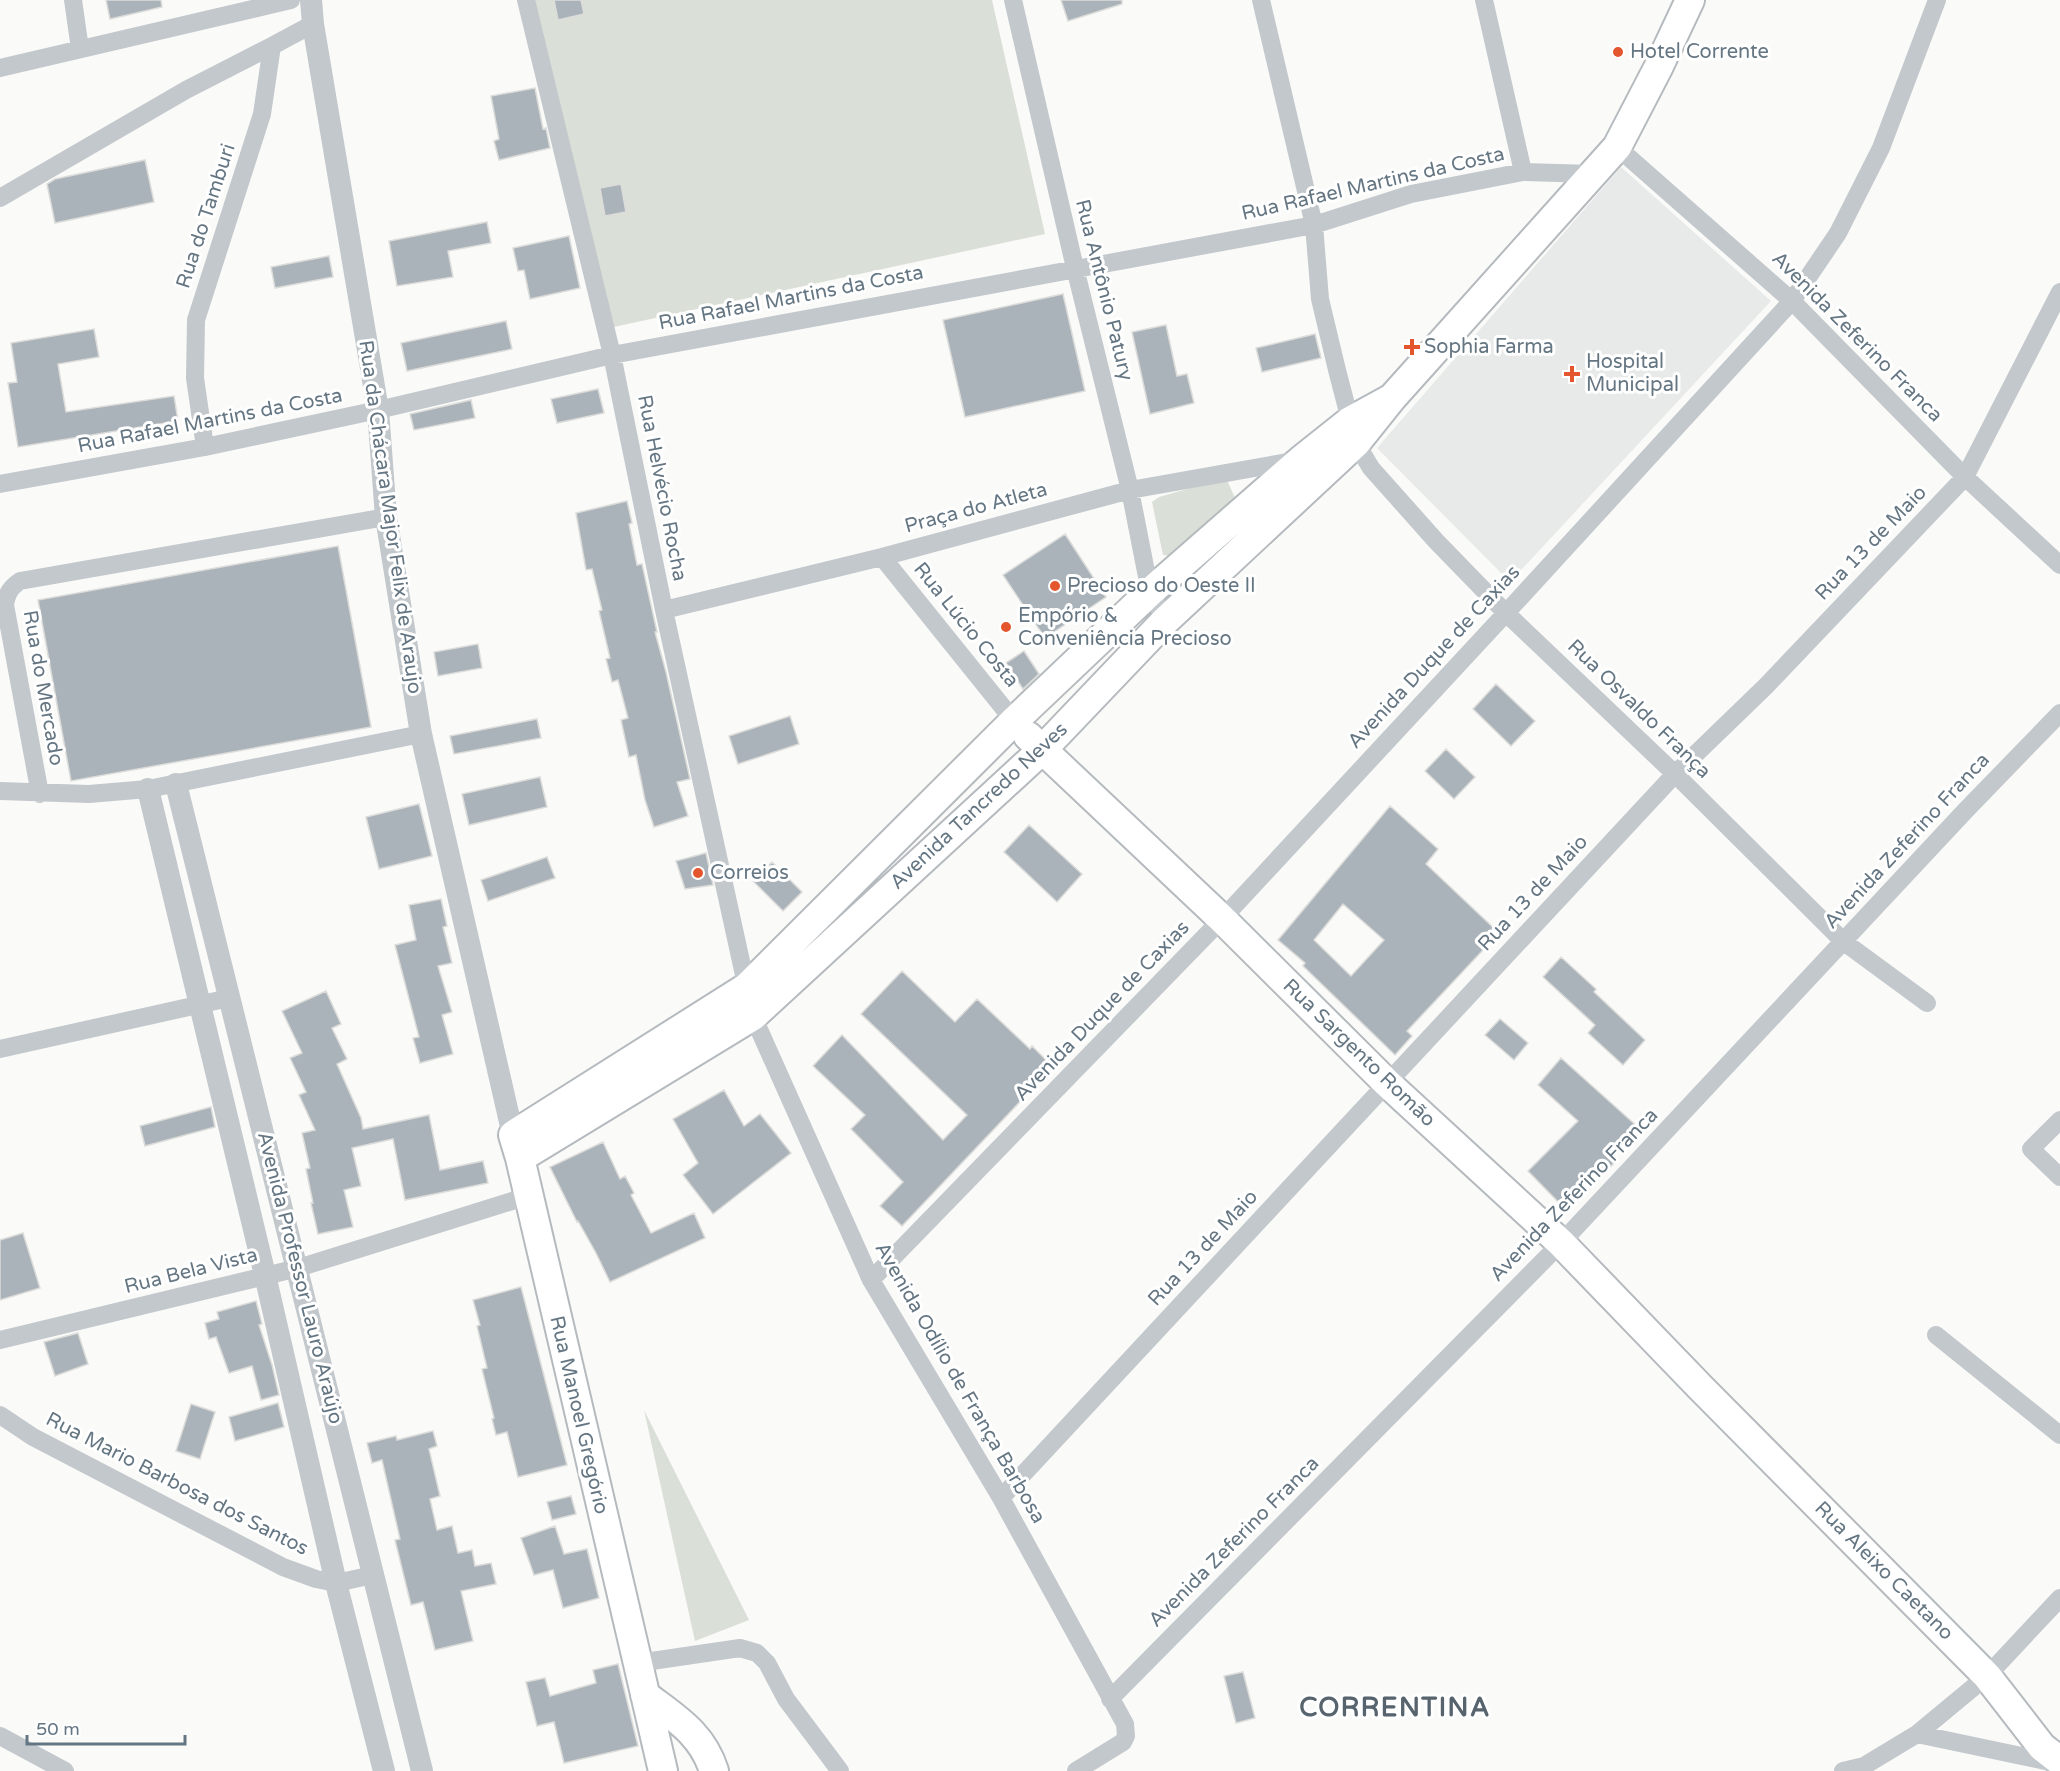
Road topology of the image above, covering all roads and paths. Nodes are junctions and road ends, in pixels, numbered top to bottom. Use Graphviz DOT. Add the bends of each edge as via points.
graph roads {
  1 [pos="74,0"];
  2 [pos="291,0"];
  3 [pos="311,0"];
  4 [pos="526,0"];
  5 [pos="1013,0"];
  6 [pos="1261,0"];
  7 [pos="1484,0"];
  8 [pos="1690,0"];
  9 [pos="1937,0"];
  10 [pos="313,24"];
  11 [pos="272,46"];
  12 [pos="80,49"];
  13 [pos="0,68"];
  14 [pos="1617,147"];
  15 [pos="1523,172"];
  16 [pos="1592,174"];
  17 [pos="0,198"];
  18 [pos="1314,225"];
  19 [pos="1075,268"];
  20 [pos="2060,292"];
  21 [pos="1792,301"];
  22 [pos="612,355"];
  23 [pos="378,410"];
  24 [pos="1353,432"];
  25 [pos="205,447"];
  26 [pos="1300,460"];
  27 [pos="1965,477"];
  28 [pos="0,480"];
  29 [pos="1130,489"];
  30 [pos="386,517"];
  31 [pos="882,557"];
  32 [pos="2060,565"];
  33 [pos="1149,592"];
  34 [pos="664,610"];
  35 [pos="1506,613"];
  36 [pos="1166,620"];
  37 [pos="2060,712"];
  38 [pos="1014,722"];
  39 [pos="422,735"];
  40 [pos="1042,750"];
  41 [pos="1675,774"];
  42 [pos="176,784"];
  43 [pos="148,789"];
  44 [pos="0,791"];
  45 [pos="39,794"];
  46 [pos="1222,919"];
  47 [pos="1844,942"];
  48 [pos="747,987"];
  49 [pos="229,998"];
  50 [pos="1927,1003"];
  51 [pos="200,1006"];
  52 [pos="753,1016"];
  53 [pos="0,1049"];
  54 [pos="1387,1083"];
  55 [pos="2060,1120"];
  56 [pos="516,1147"];
  57 [pos="2060,1177"];
  58 [pos="528,1196"];
  59 [pos="1561,1243"];
  60 [pos="298,1268"];
  61 [pos="266,1275"];
  62 [pos="871,1280"];
  63 [pos="1936,1335"];
  64 [pos="0,1340"];
  65 [pos="1701,1388"];
  66 [pos="0,1415"];
  67 [pos="2060,1435"];
  68 [pos="1001,1498"];
  69 [pos="373,1575"];
  70 [pos="336,1583"];
  71 [pos="2060,1599"];
  72 [pos="638,1663"];
  73 [pos="1988,1676"];
  74 [pos="645,1695"];
  75 [pos="1110,1699"];
  76 [pos="1917,1734"];
  77 [pos="0,1736"];
  78 [pos="2060,1762"];
  79 [pos="1863,1769"];
  80 [pos="842,1770"];
  81 [pos="65,1771"];
  82 [pos="384,1771"];
  83 [pos="422,1771"];
  84 [pos="663,1771"];
  85 [pos="714,1771"];
  86 [pos="1076,1771"];
  87 [pos="1844,1771"];
  1 -- 12 [label="street"];
  2 -- 12 [label="street"];
  3 -- 10 [label="street, Rua da Chácara Major Felix de Araujo"];
  4 -- 22 [label="street, Rua Helvécio Rocha"];
  5 -- 19 [label="street, Rua Antônio Patury"];
  6 -- 18 [label="street, Rua Osvaldo França"];
  7 -- 15 [label="street"];
  8 -- 14 [label="main road, Avenida Tancredo Neves"];
  9 -- 21 [label="street, Avenida Duque de Caxias" via="1881,148 1838,233"];
  10 -- 11 [label="street"];
  10 -- 23 [label="street, Rua da Chácara Major Felix de Araujo"];
  11 -- 17 [label="street" via="186,90"];
  11 -- 25 [label="street, Rua do Tamburi" via="262,114 196,320 195,378"];
  12 -- 13 [label="street"];
  14 -- 16 [label="main road, Avenida Tancredo Neves"];
  14 -- 21 [label="street, Avenida Zeferino Franca"];
  15 -- 16 [label="street, Rua Rafael Martins da Costa"];
  15 -- 18 [label="street, Rua Rafael Martins da Costa" via="1411,194"];
  16 -- 24 [label="main road, Avenida Tancredo Neves" via="1392,398"];
  18 -- 19 [label="street, Rua Rafael Martins da Costa"];
  18 -- 24 [label="street, Rua Osvaldo França" via="1320,299"];
  19 -- 22 [label="street, Rua Rafael Martins da Costa"];
  19 -- 29 [label="street, Rua Antônio Patury"];
  20 -- 27 [label="street, Rua 13 de Maio"];
  21 -- 27 [label="street, Avenida Zeferino Franca"];
  21 -- 35 [label="street, Avenida Duque de Caxias"];
  22 -- 23 [label="street, Rua Rafael Martins da Costa"];
  22 -- 34 [label="street, Rua Helvécio Rocha"];
  23 -- 25 [label="street, Rua Rafael Martins da Costa"];
  23 -- 30 [label="street, Rua da Chácara Major Felix de Araujo"];
  24 -- 26 [label="main road, Avenida Tancredo Neves"];
  24 -- 35 [label="street, Rua Osvaldo França" via="1371,468"];
  24 -- 36 [label="main road, Avenida Tancredo Neves"];
  25 -- 28 [label="street, Rua Rafael Martins da Costa"];
  26 -- 29 [label="street, Praça do Atleta"];
  26 -- 33 [label="main road, Avenida Tancredo Neves"];
  27 -- 32 [label="street, Avenida Zeferino Franca"];
  27 -- 41 [label="street, Rua 13 de Maio" via="1766,686"];
  29 -- 31 [label="street, Praça do Atleta"];
  29 -- 33 [label="street, Rua Antônio Patury"];
  30 -- 39 [label="street, Rua da Chácara Major Felix de Araujo"];
  30 -- 45 [label="street, Rua do Mercado" via="20,581 11,587 5,605"];
  31 -- 34 [label="street, Praça do Atleta"];
  31 -- 38 [label="street, Rua Lúcio Costa"];
  33 -- 36 [label="street"];
  33 -- 38 [label="main road, Avenida Tancredo Neves"];
  34 -- 48 [label="street, Rua Helvécio Rocha"];
  35 -- 41 [label="street, Rua Osvaldo França"];
  35 -- 46 [label="street, Avenida Duque de Caxias"];
  36 -- 40 [label="main road, Avenida Tancredo Neves"];
  37 -- 47 [label="street, Avenida Zeferino Franca"];
  38 -- 40 [label="main road, Rua Sargento Romão"];
  38 -- 48 [label="main road, Avenida Tancredo Neves"];
  39 -- 42 [label="street, Rua do Mercado"];
  39 -- 56 [label="street, Rua da Chácara Major Felix de Araujo"];
  40 -- 46 [label="main road, Rua Sargento Romão"];
  40 -- 52 [label="main road, Avenida Tancredo Neves"];
  41 -- 47 [label="street, Rua Osvaldo França"];
  41 -- 54 [label="street, Rua 13 de Maio"];
  42 -- 43 [label="street, Rua do Mercado"];
  42 -- 49 [label="street, Avenida Professor Lauro Araújo"];
  43 -- 45 [label="street, Rua do Mercado"];
  43 -- 51 [label="street, Avenida Professor Lauro Araújo"];
  44 -- 45 [label="street"];
  46 -- 54 [label="main road, Rua Sargento Romão"];
  46 -- 62 [label="street, Avenida Duque de Caxias"];
  47 -- 50 [label="street, Rua Osvaldo França"];
  47 -- 59 [label="street, Avenida Zeferino Franca"];
  48 -- 52 [label="street, Avenida Odílio de França Barbosa"];
  48 -- 56 [label="main road, Avenida Tancredo Neves"];
  49 -- 51 [label="street"];
  49 -- 60 [label="street, Avenida Professor Lauro Araújo"];
  51 -- 53 [label="street"];
  51 -- 61 [label="street, Avenida Professor Lauro Araújo"];
  52 -- 56 [label="main road, Avenida Tancredo Neves"];
  52 -- 62 [label="street, Avenida Odílio de França Barbosa"];
  54 -- 59 [label="main road, Rua Sargento Romão"];
  54 -- 68 [label="street, Rua 13 de Maio"];
  55 -- 57 [label="street" via="2031,1149"];
  56 -- 58 [label="main road, Rua Manoel Gregório"];
  58 -- 60 [label="street, Rua Bela Vista"];
  58 -- 72 [label="main road, Rua Manoel Gregório"];
  59 -- 65 [label="main road, Rua Sargento Romão"];
  59 -- 75 [label="street, Avenida Zeferino Franca"];
  60 -- 61 [label="street, Rua Bela Vista"];
  60 -- 69 [label="street, Avenida Professor Lauro Araújo"];
  61 -- 64 [label="street, Rua Bela Vista"];
  61 -- 70 [label="street, Avenida Professor Lauro Araújo"];
  62 -- 68 [label="street, Avenida Odílio de França Barbosa"];
  63 -- 67 [label="street"];
  65 -- 73 [label="main road, Rua Aleixo Caetano"];
  66 -- 70 [label="street, Rua Mario Barbosa dos Santos" via="33,1437 283,1567"];
  68 -- 75 [label="street, Avenida Odílio de França Barbosa"];
  69 -- 70 [label="street, Rua Mario Barbosa dos Santos"];
  69 -- 83 [label="street, Avenida Professor Lauro Araújo"];
  70 -- 82 [label="street, Avenida Professor Lauro Araújo"];
  71 -- 73 [label="street"];
  72 -- 74 [label="main road, Rua Manoel Gregório"];
  72 -- 80 [label="street" via="740,1648 757,1653 767,1663 786,1699"];
  73 -- 76 [label="street"];
  73 -- 78 [label="main road, Rua Aleixo Caetano" via="2042,1747"];
  74 -- 84 [label="main road, Rua Manoel Gregório"];
  74 -- 85 [label="main road" via="691,1730"];
  75 -- 86 [label="street, Avenida Odílio de França Barbosa" via="1125,1724 1126,1736 1116,1747"];
  76 -- 78 [label="street"];
  76 -- 79 [label="street"];
  77 -- 81 [label="street"];
  79 -- 87 [label="street"];
}
